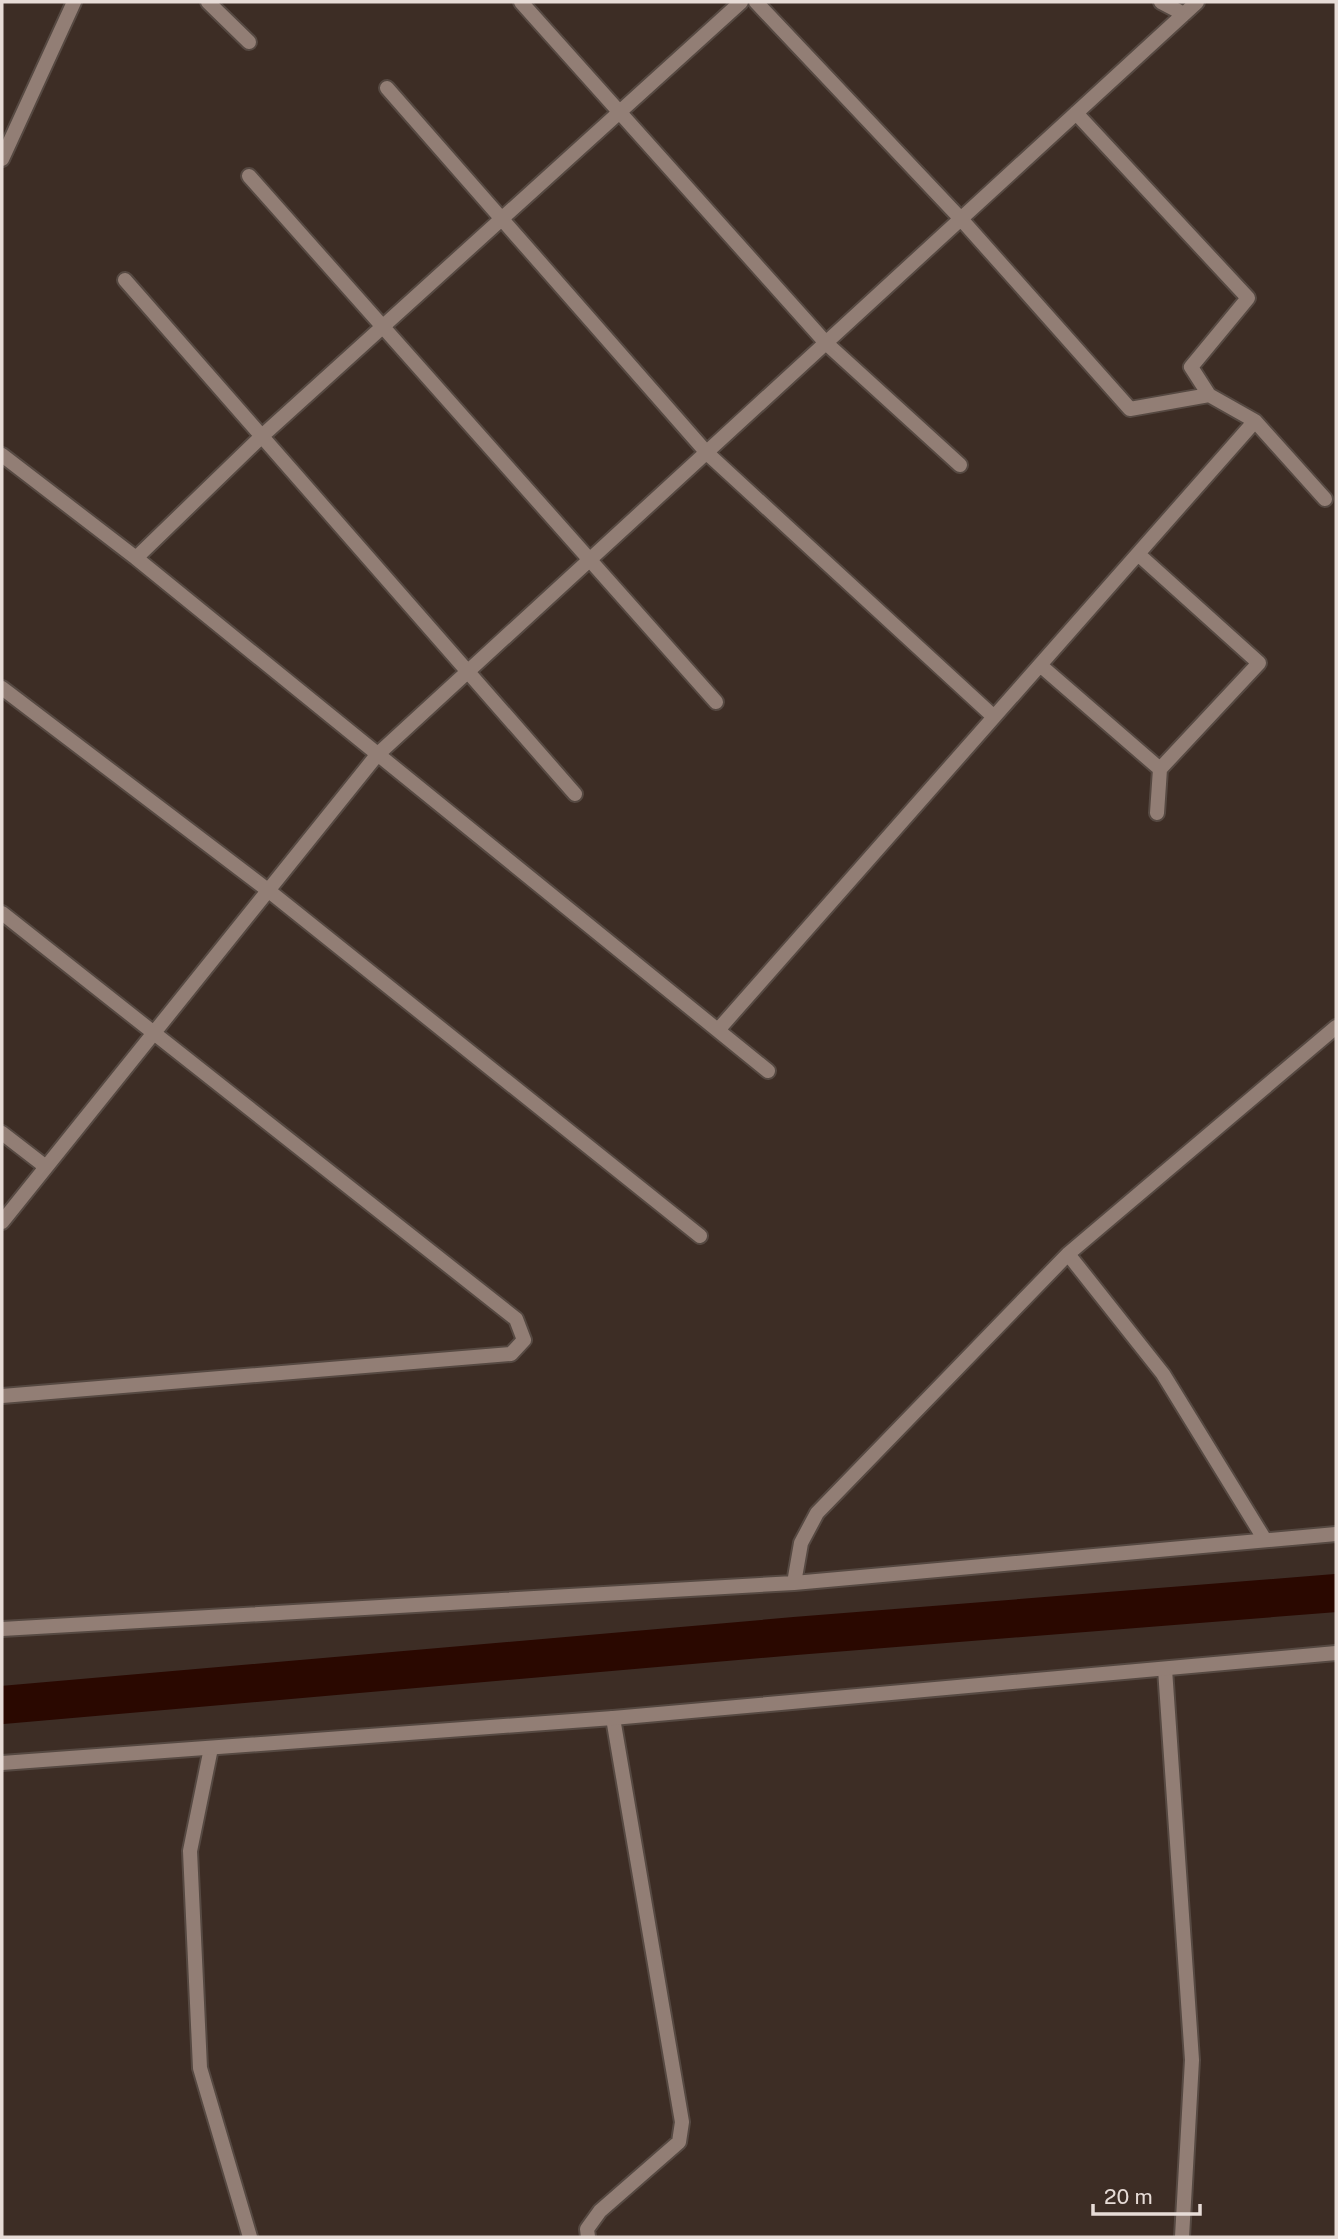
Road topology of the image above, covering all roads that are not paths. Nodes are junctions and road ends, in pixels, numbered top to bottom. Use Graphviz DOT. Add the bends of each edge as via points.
graph roads {
  1 [pos="74,2"];
  2 [pos="208,2"];
  3 [pos="521,2"];
  4 [pos="740,2"];
  5 [pos="757,2"];
  6 [pos="1161,2"];
  7 [pos="1197,2"];
  8 [pos="1184,14"];
  9 [pos="249,42"];
  10 [pos="387,89"];
  11 [pos="620,113"];
  12 [pos="1076,113"];
  13 [pos="2,159"];
  14 [pos="249,176"];
  15 [pos="961,219"];
  16 [pos="502,220"];
  17 [pos="125,280"];
  18 [pos="383,327"];
  19 [pos="826,343"];
  20 [pos="1209,395"];
  21 [pos="1255,421"];
  22 [pos="261,436"];
  23 [pos="707,453"];
  24 [pos="2,455"];
  25 [pos="960,465"];
  26 [pos="1325,499"];
  27 [pos="1138,554"];
  28 [pos="136,558"];
  29 [pos="590,560"];
  30 [pos="1040,665"];
  31 [pos="468,672"];
  32 [pos="2,688"];
  33 [pos="716,702"];
  34 [pos="994,717"];
  35 [pos="377,755"];
  36 [pos="1160,769"];
  37 [pos="575,794"];
  38 [pos="1157,813"];
  39 [pos="269,891"];
  40 [pos="2,913"];
  41 [pos="1336,1027"];
  42 [pos="718,1030"];
  43 [pos="155,1031"];
  44 [pos="768,1071"];
  45 [pos="2,1133"];
  46 [pos="46,1167"];
  47 [pos="2,1222"];
  48 [pos="700,1236"];
  49 [pos="1068,1254"];
  50 [pos="2,1396"];
  51 [pos="1336,1535"];
  52 [pos="1265,1540"];
  53 [pos="794,1583"];
  54 [pos="2,1629"];
  55 [pos="1336,1653"];
  56 [pos="1165,1669"];
  57 [pos="613,1718"];
  58 [pos="211,1748"];
  59 [pos="2,1763"];
  60 [pos="250,2237"];
  61 [pos="588,2237"];
  62 [pos="1182,2237"];
  1 -- 13 [label="street"];
  2 -- 9 [label="street"];
  3 -- 11 [label="street"];
  4 -- 11 [label="street"];
  5 -- 15 [label="street"];
  6 -- 8 [label="street"];
  7 -- 8 [label="street"];
  8 -- 12 [label="street"];
  10 -- 16 [label="street"];
  11 -- 16 [label="street"];
  11 -- 19 [label="street"];
  12 -- 15 [label="street"];
  12 -- 20 [label="street" via="1248,298 1191,367"];
  14 -- 18 [label="street"];
  15 -- 19 [label="street"];
  15 -- 20 [label="street" via="1130,409"];
  16 -- 18 [label="street"];
  16 -- 23 [label="street"];
  17 -- 22 [label="street"];
  18 -- 22 [label="street"];
  18 -- 29 [label="street"];
  19 -- 23 [label="street"];
  19 -- 25 [label="street"];
  20 -- 21 [label="street"];
  21 -- 26 [label="street"];
  21 -- 27 [label="street"];
  22 -- 28 [label="street"];
  22 -- 31 [label="street"];
  23 -- 29 [label="street"];
  23 -- 34 [label="street"];
  24 -- 28 [label="street"];
  27 -- 30 [label="street"];
  27 -- 36 [label="street" via="1259,663"];
  28 -- 35 [label="street"];
  29 -- 31 [label="street"];
  29 -- 33 [label="street"];
  30 -- 34 [label="street"];
  30 -- 36 [label="street"];
  31 -- 35 [label="street"];
  31 -- 37 [label="street"];
  32 -- 39 [label="street"];
  34 -- 42 [label="street"];
  35 -- 39 [label="street"];
  35 -- 42 [label="street"];
  36 -- 38 [label="street"];
  39 -- 43 [label="street"];
  39 -- 48 [label="street"];
  40 -- 43 [label="street"];
  41 -- 49 [label="street"];
  42 -- 44 [label="street"];
  43 -- 46 [label="street"];
  43 -- 50 [label="street" via="516,1319 524,1340 511,1353"];
  45 -- 46 [label="street"];
  46 -- 47 [label="street"];
  49 -- 52 [label="street" via="1163,1374"];
  49 -- 53 [label="street" via="817,1513 801,1543"];
  51 -- 52 [label="street"];
  52 -- 53 [label="street"];
  53 -- 54 [label="street"];
  55 -- 56 [label="street"];
  56 -- 57 [label="street"];
  56 -- 62 [label="street" via="1192,2060"];
  57 -- 58 [label="street"];
  57 -- 61 [label="street" via="682,2122 679,2142 600,2211 587,2229"];
  58 -- 59 [label="street"];
  58 -- 60 [label="street" via="190,1851 200,2068"];
}
